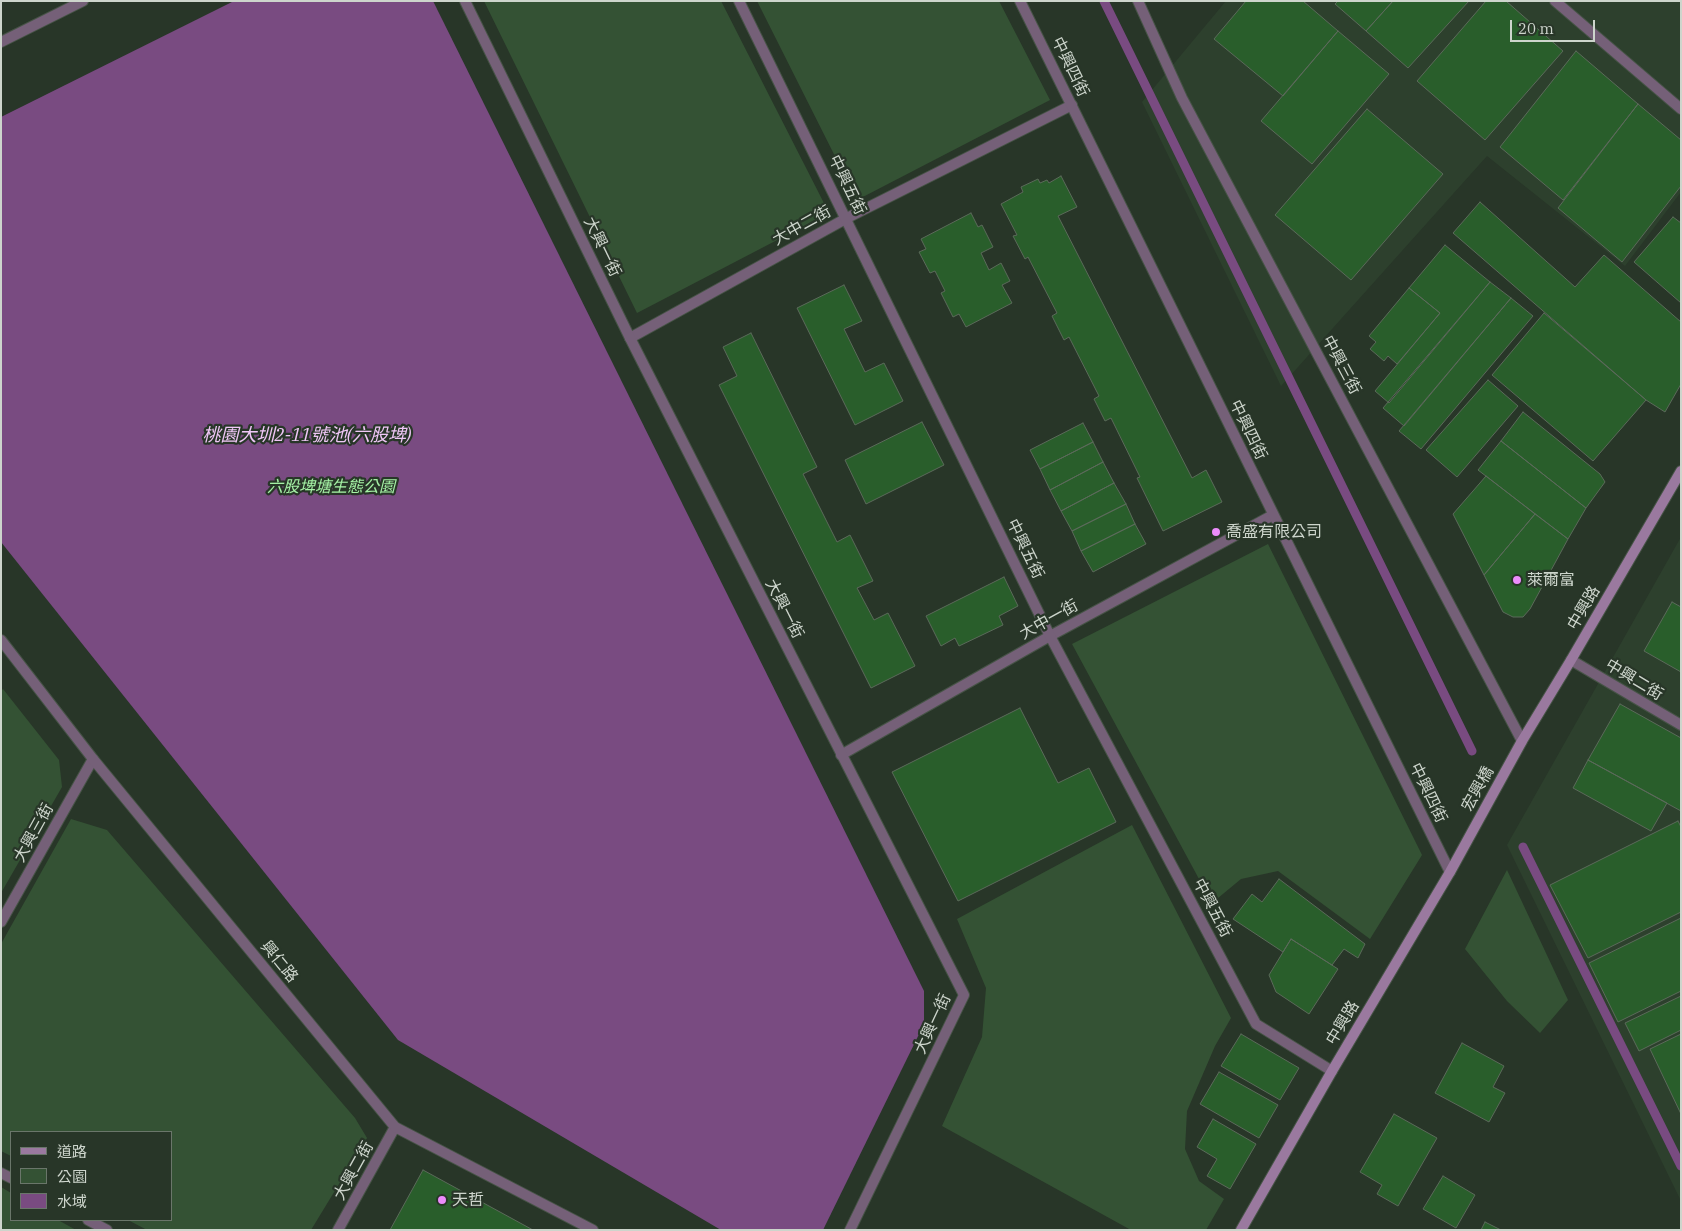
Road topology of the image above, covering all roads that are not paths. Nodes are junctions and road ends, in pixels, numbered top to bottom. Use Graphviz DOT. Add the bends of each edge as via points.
graph roads {
  1 [pos="83,1"];
  2 [pos="465,1"];
  3 [pos="739,1"];
  4 [pos="1020,1"];
  5 [pos="1138,1"];
  6 [pos="1555,1"];
  7 [pos="1,42"];
  8 [pos="1072,105"];
  9 [pos="1681,109"];
  10 [pos="847,218"];
  11 [pos="630,338"];
  12 [pos="1681,471"];
  13 [pos="1273,515"];
  14 [pos="1050,636"];
  15 [pos="1,640"];
  16 [pos="1572,660"];
  17 [pos="1681,725"];
  18 [pos="1522,741"];
  19 [pos="840,755"];
  20 [pos="93,759"];
  21 [pos="1512,759"];
  22 [pos="1471,833"];
  23 [pos="1450,872"];
  24 [pos="1,922"];
  25 [pos="1332,1071"];
  26 [pos="396,1127"];
  27 [pos="90,1221"];
  28 [pos="107,1230"];
  29 [pos="338,1230"];
  30 [pos="593,1230"];
  31 [pos="850,1230"];
  32 [pos="1241,1230"];
  1 -- 7 [label="street"];
  2 -- 11 [label="street, 大興一街"];
  3 -- 10 [label="street, 中興五街"];
  4 -- 8 [label="street, 中興四街"];
  5 -- 18 [label="street, 中興三街" via="1182,98"];
  6 -- 9 [label="street"];
  8 -- 10 [label="street, 大中二街"];
  8 -- 13 [label="street, 中興四街"];
  10 -- 11 [label="street, 大中二街"];
  10 -- 14 [label="street, 中興五街"];
  11 -- 19 [label="street, 大興一街"];
  12 -- 16 [label="street, 中興路"];
  13 -- 14 [label="street, 大中一街"];
  13 -- 23 [label="street, 中興四街"];
  14 -- 19 [label="street, 大中一街"];
  14 -- 25 [label="street, 中興五街" via="1256,1024"];
  15 -- 20 [label="street, 興仁路"];
  16 -- 17 [label="street, 中興二街"];
  16 -- 18 [label="street, 中興路"];
  18 -- 21 [label="street, 中興路"];
  19 -- 31 [label="street, 大興一街" via="964,995"];
  20 -- 24 [label="street, 大興三街"];
  20 -- 26 [label="street, 興仁路"];
  21 -- 22 [label="street, 宏興橋"];
  22 -- 23 [label="street, 中興路"];
  23 -- 25 [label="street, 中興路"];
  25 -- 32 [label="street, 中興路"];
  26 -- 29 [label="street, 大興二街"];
  26 -- 30 [label="street, 興仁路"];
  27 -- 28 [label="street"];
}
